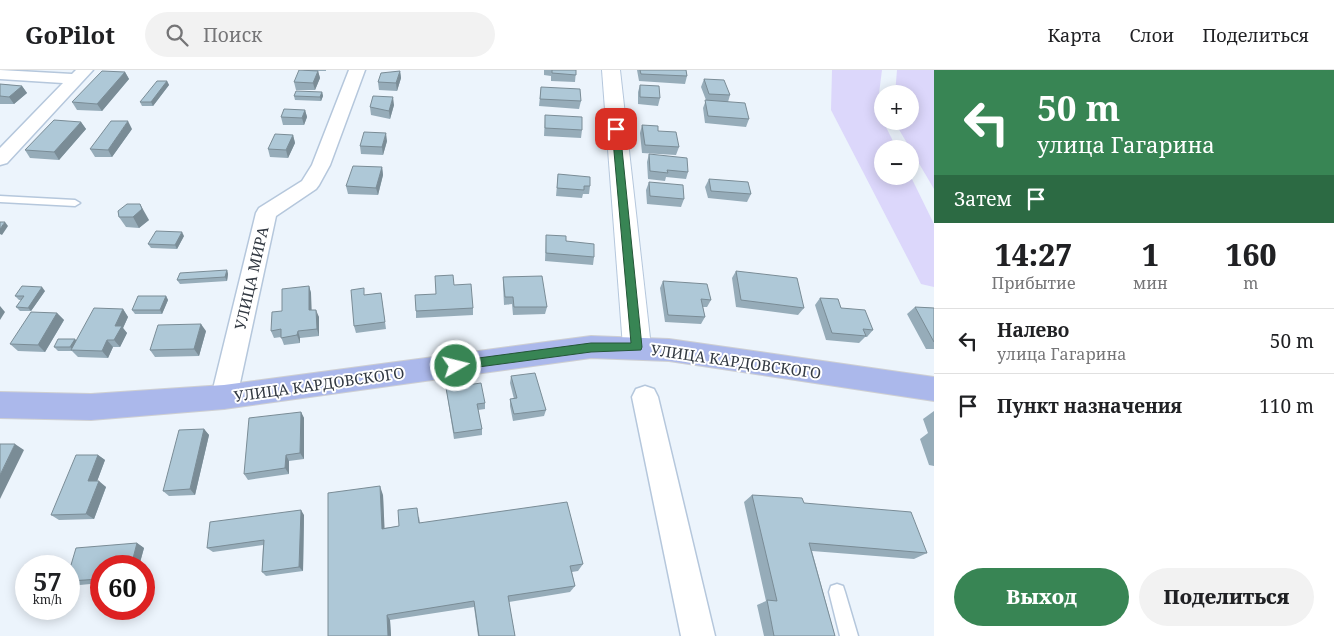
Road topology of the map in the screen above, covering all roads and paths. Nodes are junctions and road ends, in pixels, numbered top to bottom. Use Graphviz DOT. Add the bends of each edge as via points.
graph roads {
  1 [pos="357,70"];
  2 [pos="611,70"];
  3 [pos="0,74"];
  4 [pos="81,75"];
  5 [pos="0,159"];
  6 [pos="0,199"];
  7 [pos="74,204"];
  8 [pos="637,347"];
  9 [pos="934,389"];
  10 [pos="224,397"];
  11 [pos="645,397"];
  12 [pos="0,405"];
  13 [pos="837,592"];
  14 [pos="698,636"];
  15 [pos="849,636"];
  1 -- 10 [label="street, УЛИЦА МИРА" via="321,164 309,185 266,212"];
  2 -- 8 [label="street"];
  3 -- 4 [label="street"];
  4 -- 5 [label="street"];
  6 -- 7 [label="lane"];
  8 -- 9 [label="main road, УЛИЦА КАРДОВСКОГО"];
  8 -- 10 [label="main road, УЛИЦА КАРДОВСКОГО" via="591,347"];
  10 -- 12 [label="main road, УЛИЦА КАРДОВСКОГО" via="91,407"];
  11 -- 14 [label="street"];
  13 -- 15 [label="lane"];
}
